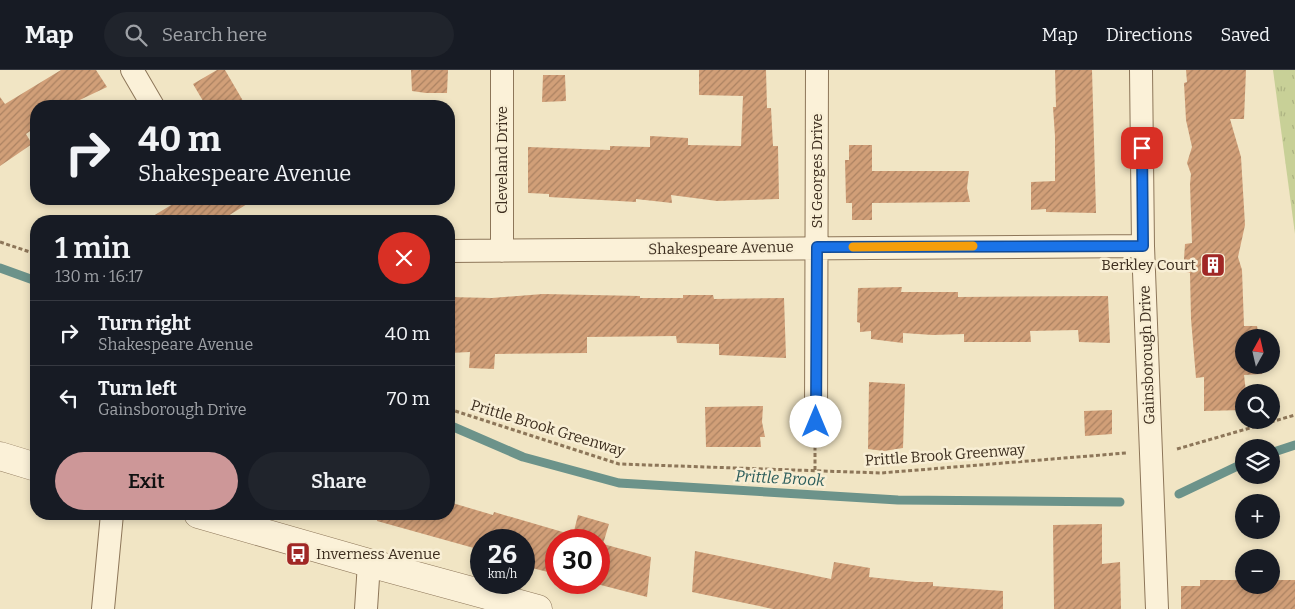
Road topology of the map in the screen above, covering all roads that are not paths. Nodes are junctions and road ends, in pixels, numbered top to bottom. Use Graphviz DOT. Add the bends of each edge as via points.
graph roads {
  1 [pos="132,70"];
  2 [pos="502,70"];
  3 [pos="817,70"];
  4 [pos="1141,70"];
  5 [pos="150,100"];
  6 [pos="1143,246"];
  7 [pos="817,247"];
  8 [pos="455,251"];
  9 [pos="502,251"];
  10 [pos="816,422"];
  11 [pos="0,456"];
  12 [pos="30,464"];
  13 [pos="111,520"];
  14 [pos="219,520"];
  15 [pos="369,563"];
  16 [pos="103,609"];
  17 [pos="366,609"];
  18 [pos="538,609"];
  19 [pos="1157,609"];
  1 -- 5 [label="street"];
  2 -- 9 [label="street, Cleveland Drive"];
  3 -- 7 [label="street, St Georges Drive"];
  4 -- 6 [label="street, Gainsborough Drive"];
  6 -- 7 [label="street, Shakespeare Avenue"];
  6 -- 19 [label="street, Gainsborough Drive"];
  7 -- 9 [label="street, Shakespeare Avenue"];
  7 -- 10 [label="street, St Georges Drive"];
  8 -- 9 [label="street, Shakespeare Avenue"];
  11 -- 12 [label="street"];
  13 -- 16 [label="street"];
  14 -- 15 [label="street"];
  15 -- 17 [label="street"];
  15 -- 18 [label="street"];
}
